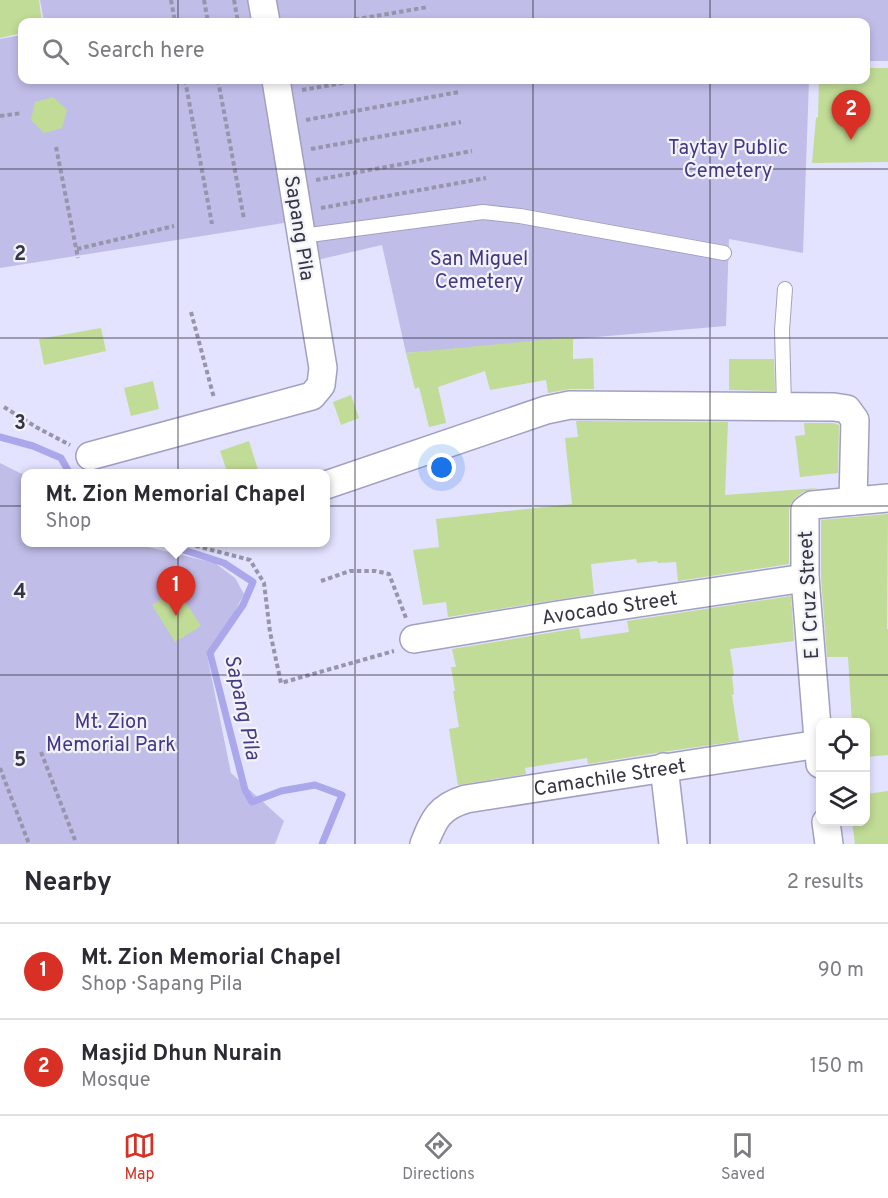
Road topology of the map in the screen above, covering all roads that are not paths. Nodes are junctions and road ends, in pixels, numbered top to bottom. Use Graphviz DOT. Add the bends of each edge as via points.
graph roads {
  1 [pos="262,0"];
  2 [pos="265,18"];
  3 [pos="277,87"];
  4 [pos="300,224"];
  5 [pos="724,253"];
  6 [pos="785,289"];
  7 [pos="784,406"];
  8 [pos="90,456"];
  9 [pos="330,484"];
  10 [pos="888,498"];
  11 [pos="853,501"];
  12 [pos="805,578"];
  13 [pos="414,639"];
  14 [pos="817,718"];
  15 [pos="816,754"];
  16 [pos="664,767"];
  17 [pos="827,826"];
  18 [pos="424,844"];
  19 [pos="673,844"];
  20 [pos="829,844"];
  1 -- 2 [label="street"];
  3 -- 4 [label="street, Sapang Pila"];
  4 -- 5 [label="lane" via="483,212"];
  4 -- 8 [label="street, Sapang Pila" via="323,368 321,385 312,396"];
  6 -- 7 [label="lane"];
  7 -- 9 [label="street" via="570,405"];
  7 -- 11 [label="street" via="847,409 855,420"];
  10 -- 11 [label="street, E I Cruz Street"];
  11 -- 12 [label="street, E I Cruz Street" via="812,505 805,510"];
  12 -- 13 [label="street, Avocado Street"];
  12 -- 14 [label="street, E I Cruz Street"];
  15 -- 16 [label="street, Camachile Street"];
  16 -- 18 [label="street, Camachile Street" via="454,803 441,811"];
  16 -- 19 [label="street"];
  17 -- 20 [label="street"];
}
